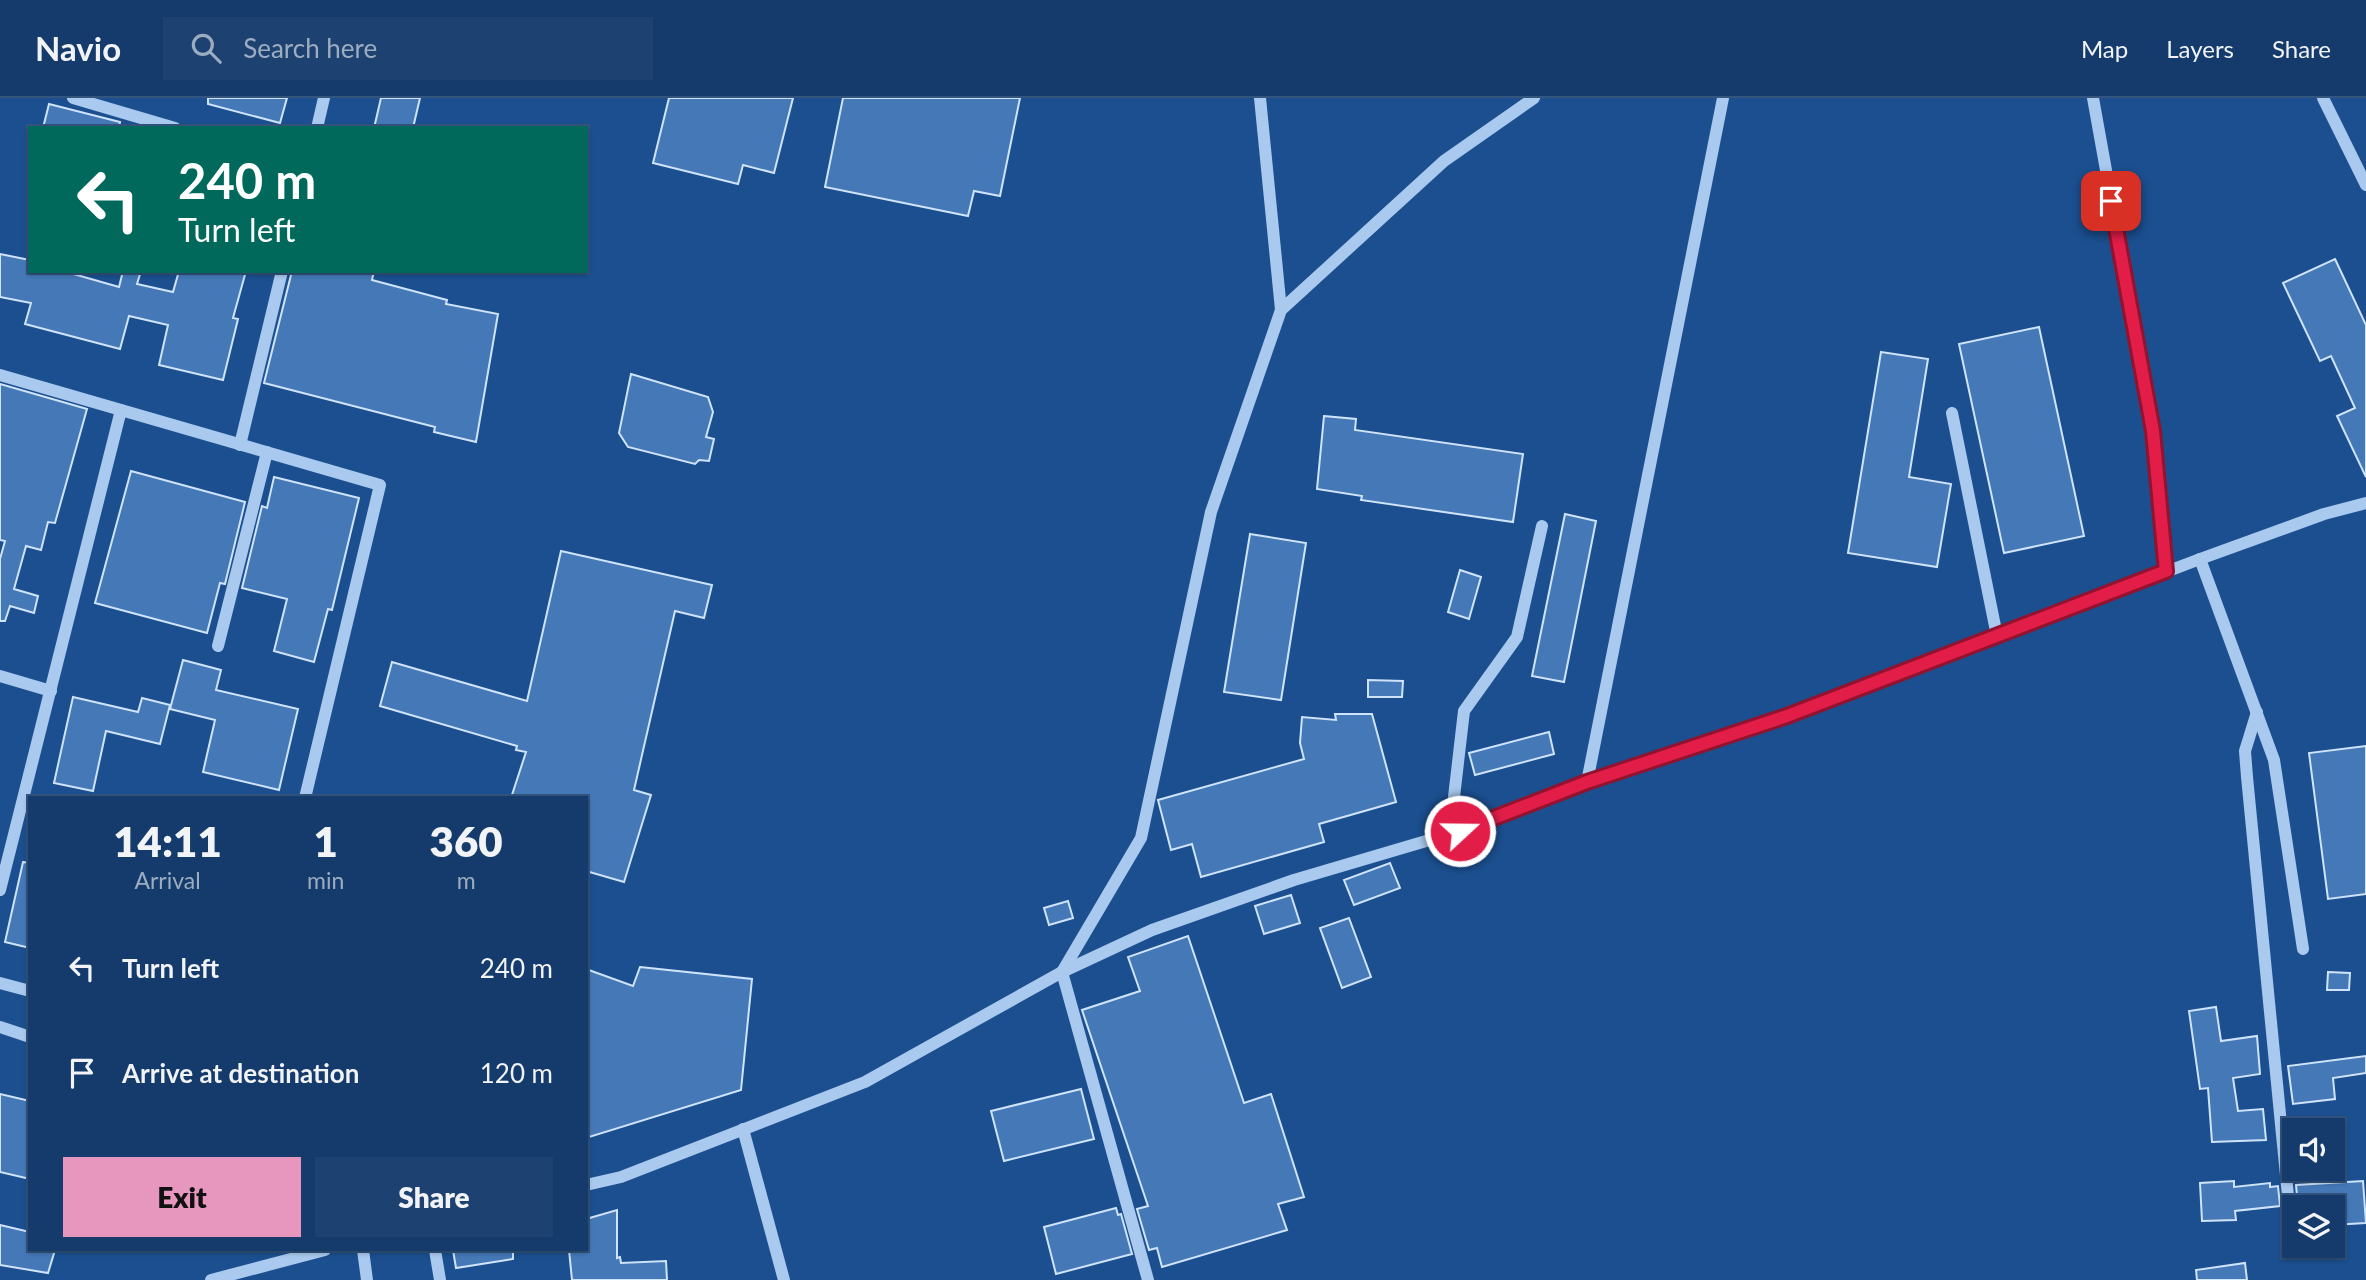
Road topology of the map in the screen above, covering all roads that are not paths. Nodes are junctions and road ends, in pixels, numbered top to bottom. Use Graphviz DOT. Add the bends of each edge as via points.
graph roads {
  1 [pos="73,98"];
  2 [pos="324,98"];
  3 [pos="1260,98"];
  4 [pos="1534,98"];
  5 [pos="1723,98"];
  6 [pos="2093,98"];
  7 [pos="2323,98"];
  8 [pos="105,102"];
  9 [pos="169,126"];
  10 [pos="317,126"];
  11 [pos="2366,185"];
  12 [pos="282,273"];
  13 [pos="1281,310"];
  14 [pos="0,375"];
  15 [pos="121,410"];
  16 [pos="1952,413"];
  17 [pos="240,445"];
  18 [pos="267,452"];
  19 [pos="2366,503"];
  20 [pos="1542,526"];
  21 [pos="2200,559"];
  22 [pos="2166,571"];
  23 [pos="1997,636"];
  24 [pos="218,646"];
  25 [pos="0,677"];
  26 [pos="51,691"];
  27 [pos="2257,712"];
  28 [pos="1587,782"];
  29 [pos="28,796"];
  30 [pos="305,796"];
  31 [pos="26,806"];
  32 [pos="1460,831"];
  33 [pos="0,890"];
  34 [pos="2303,949"];
  35 [pos="1062,972"];
  36 [pos="0,983"];
  37 [pos="28,990"];
  38 [pos="0,1027"];
  39 [pos="28,1036"];
  40 [pos="744,1129"];
  41 [pos="588,1185"];
  42 [pos="2288,1195"];
  43 [pos="318,1251"];
  44 [pos="363,1251"];
  45 [pos="435,1251"];
  46 [pos="211,1280"];
  47 [pos="367,1280"];
  48 [pos="440,1280"];
  49 [pos="784,1280"];
  50 [pos="1148,1280"];
  1 -- 8 [label="street"];
  2 -- 10 [label="street"];
  3 -- 13 [label="street"];
  4 -- 13 [label="street" via="1444,161"];
  5 -- 28 [label="street"];
  6 -- 22 [label="street" via="2153,431"];
  7 -- 11 [label="street"];
  8 -- 9 [label="street"];
  12 -- 17 [label="street"];
  13 -- 35 [label="street" via="1212,512 1141,838"];
  14 -- 15 [label="street"];
  15 -- 17 [label="street"];
  15 -- 26 [label="street"];
  16 -- 23 [label="street"];
  17 -- 18 [label="street"];
  18 -- 24 [label="street"];
  18 -- 30 [label="street" via="380,485"];
  19 -- 21 [label="street"];
  20 -- 32 [label="street" via="1517,637 1464,711 1454,797"];
  21 -- 22 [label="street"];
  21 -- 27 [label="street"];
  22 -- 23 [label="street"];
  23 -- 28 [label="street" via="1787,716"];
  25 -- 26 [label="street"];
  26 -- 29 [label="street"];
  27 -- 34 [label="street" via="2274,760"];
  27 -- 42 [label="street" via="2245,751"];
  28 -- 32 [label="street"];
  31 -- 33 [label="street"];
  32 -- 35 [label="street" via="1293,880 1152,930"];
  35 -- 40 [label="street" via="865,1082"];
  35 -- 50 [label="street"];
  36 -- 37 [label="street"];
  38 -- 39 [label="street"];
  40 -- 41 [label="street" via="621,1177"];
  40 -- 49 [label="street"];
  43 -- 46 [label="street"];
  44 -- 47 [label="street"];
  45 -- 48 [label="street"];
}
